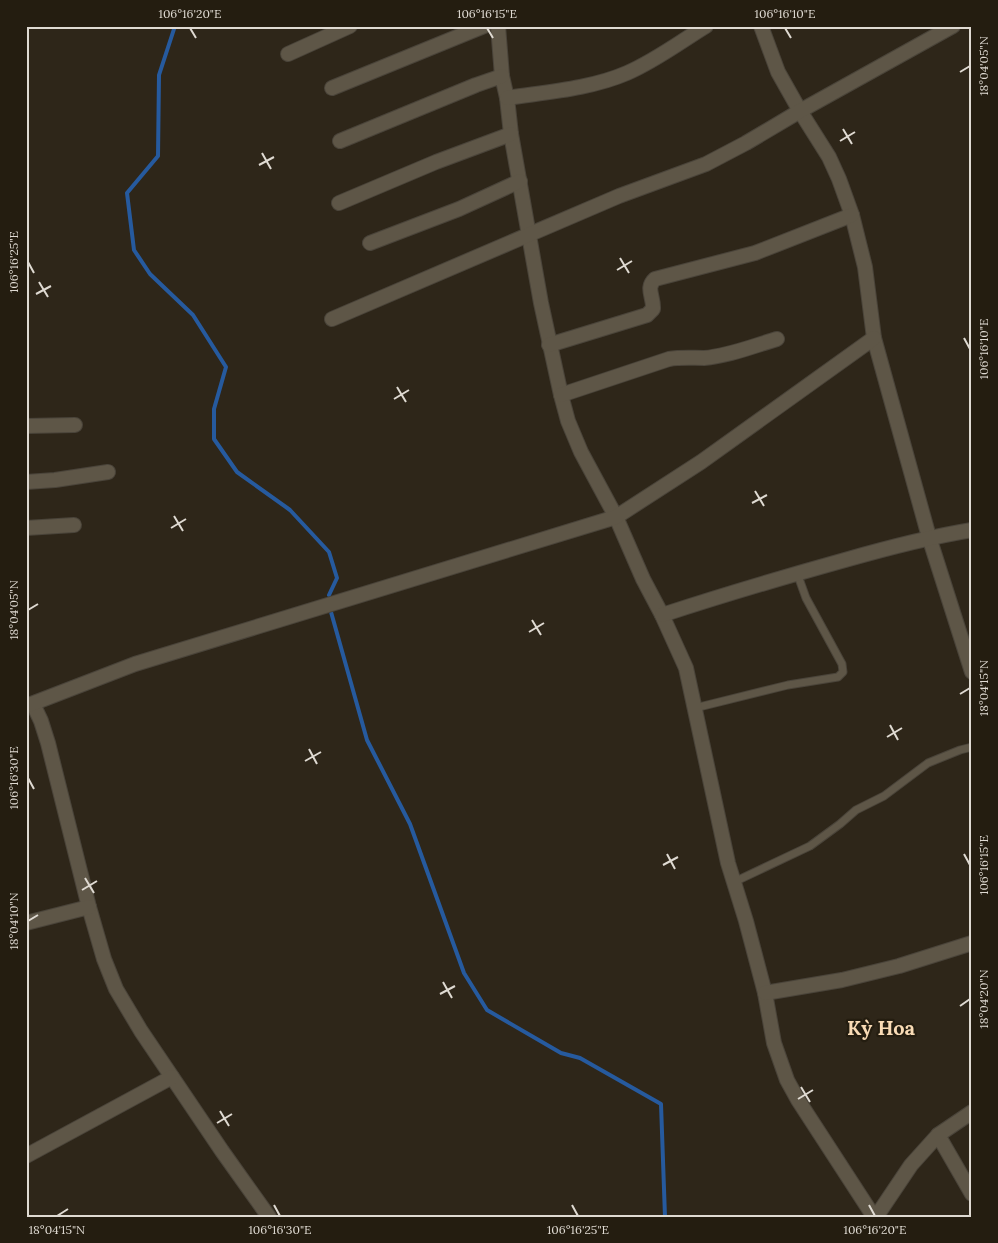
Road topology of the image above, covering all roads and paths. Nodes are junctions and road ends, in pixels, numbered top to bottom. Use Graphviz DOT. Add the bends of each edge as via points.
graph roads {
  1 [pos="350,26"];
  2 [pos="484,26"];
  3 [pos="498,26"];
  4 [pos="706,26"];
  5 [pos="761,26"];
  6 [pos="953,26"];
  7 [pos="288,54"];
  8 [pos="502,76"];
  9 [pos="332,88"];
  10 [pos="507,98"];
  11 [pos="800,111"];
  12 [pos="511,134"];
  13 [pos="340,141"];
  14 [pos="520,181"];
  15 [pos="339,203"];
  16 [pos="852,215"];
  17 [pos="530,234"];
  18 [pos="370,243"];
  19 [pos="332,319"];
  20 [pos="874,338"];
  21 [pos="777,339"];
  22 [pos="550,345"];
  23 [pos="561,395"];
  24 [pos="75,425"];
  25 [pos="26,426"];
  26 [pos="108,472"];
  27 [pos="26,482"];
  28 [pos="616,517"];
  29 [pos="74,525"];
  30 [pos="26,528"];
  31 [pos="972,530"];
  32 [pos="929,537"];
  33 [pos="797,573"];
  34 [pos="662,615"];
  35 [pos="972,672"];
  36 [pos="30,705"];
  37 [pos="695,708"];
  38 [pos="972,747"];
  39 [pos="734,882"];
  40 [pos="89,907"];
  41 [pos="26,923"];
  42 [pos="972,943"];
  43 [pos="764,993"];
  44 [pos="172,1077"];
  45 [pos="972,1112"];
  46 [pos="938,1135"];
  47 [pos="26,1156"];
  48 [pos="972,1194"];
  49 [pos="269,1217"];
  50 [pos="875,1217"];
  1 -- 7 [label="street"];
  2 -- 9 [label="street"];
  3 -- 8 [label="street"];
  4 -- 10 [label="street" via="625,74 560,90"];
  5 -- 11 [label="street" via="778,72"];
  6 -- 11 [label="street"];
  8 -- 10 [label="street"];
  8 -- 13 [label="street"];
  10 -- 12 [label="street"];
  11 -- 16 [label="street" via="829,157"];
  11 -- 17 [label="street" via="706,164"];
  12 -- 14 [label="street"];
  12 -- 15 [label="street"];
  14 -- 17 [label="street"];
  14 -- 18 [label="street" via="459,209"];
  16 -- 20 [label="street" via="865,266"];
  16 -- 22 [label="street" via="755,253 655,279 649,288 653,308 647,315"];
  17 -- 19 [label="street"];
  17 -- 22 [label="street"];
  20 -- 28 [label="street" via="701,462"];
  20 -- 32 [label="street"];
  21 -- 23 [label="street" via="723,355 669,359"];
  22 -- 23 [label="street"];
  23 -- 28 [label="street" via="581,452"];
  24 -- 25 [label="street"];
  26 -- 27 [label="street"];
  28 -- 34 [label="street"];
  28 -- 36 [label="street" via="135,664"];
  29 -- 30 [label="street"];
  31 -- 32 [label="street"];
  32 -- 33 [label="street"];
  32 -- 35 [label="street"];
  33 -- 34 [label="street"];
  33 -- 37 [label="lane" via="843,672 838,677 788,685"];
  34 -- 37 [label="street" via="686,668"];
  36 -- 40 [label="street" via="41,721 48,744"];
  37 -- 39 [label="street"];
  38 -- 39 [label="lane" via="928,763 884,796 856,810 810,846"];
  39 -- 43 [label="street"];
  40 -- 41 [label="street"];
  40 -- 44 [label="street" via="116,989"];
  42 -- 43 [label="street" via="850,978"];
  43 -- 50 [label="street" via="774,1043 787,1080"];
  44 -- 47 [label="street"];
  44 -- 49 [label="street"];
  45 -- 46 [label="street"];
  46 -- 48 [label="street"];
  46 -- 50 [label="street" via="911,1165"];
}
